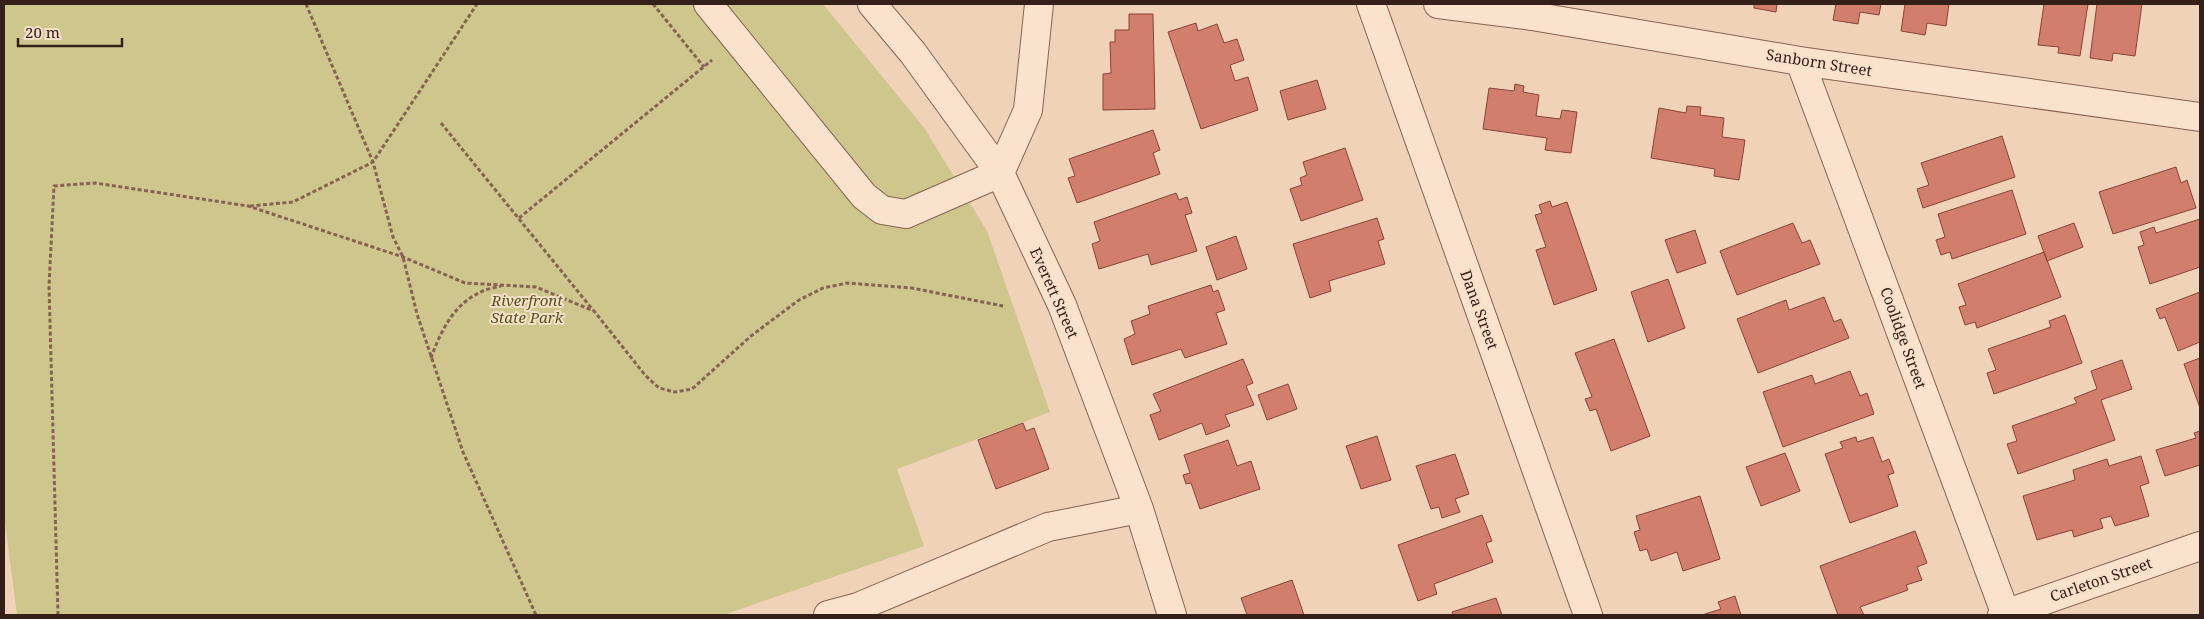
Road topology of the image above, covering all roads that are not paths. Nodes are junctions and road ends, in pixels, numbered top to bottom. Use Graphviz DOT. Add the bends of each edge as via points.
graph roads {
  1 [pos="708,4"];
  2 [pos="872,4"];
  3 [pos="1039,4"];
  4 [pos="1371,4"];
  5 [pos="1438,4"];
  6 [pos="1800,61"];
  7 [pos="2200,117"];
  8 [pos="1000,173"];
  9 [pos="1138,509"];
  10 [pos="2200,546"];
  11 [pos="828,615"];
  12 [pos="1172,615"];
  13 [pos="1588,615"];
  14 [pos="2004,615"];
  1 -- 8 [label="street" via="864,196 882,210 906,214"];
  2 -- 8 [label="street, Everett Street" via="913,53"];
  3 -- 8 [label="street" via="1028,110"];
  4 -- 13 [label="street, Dana Street"];
  5 -- 6 [label="street, Sanborn Street" via="1532,16"];
  6 -- 7 [label="street, Sanborn Street"];
  6 -- 14 [label="street, Coolidge Street"];
  8 -- 9 [label="street, Everett Street" via="1062,305"];
  9 -- 11 [label="street" via="1048,527 858,607"];
  9 -- 12 [label="street, Everett Street"];
  10 -- 14 [label="street, Carleton Street"];
}
